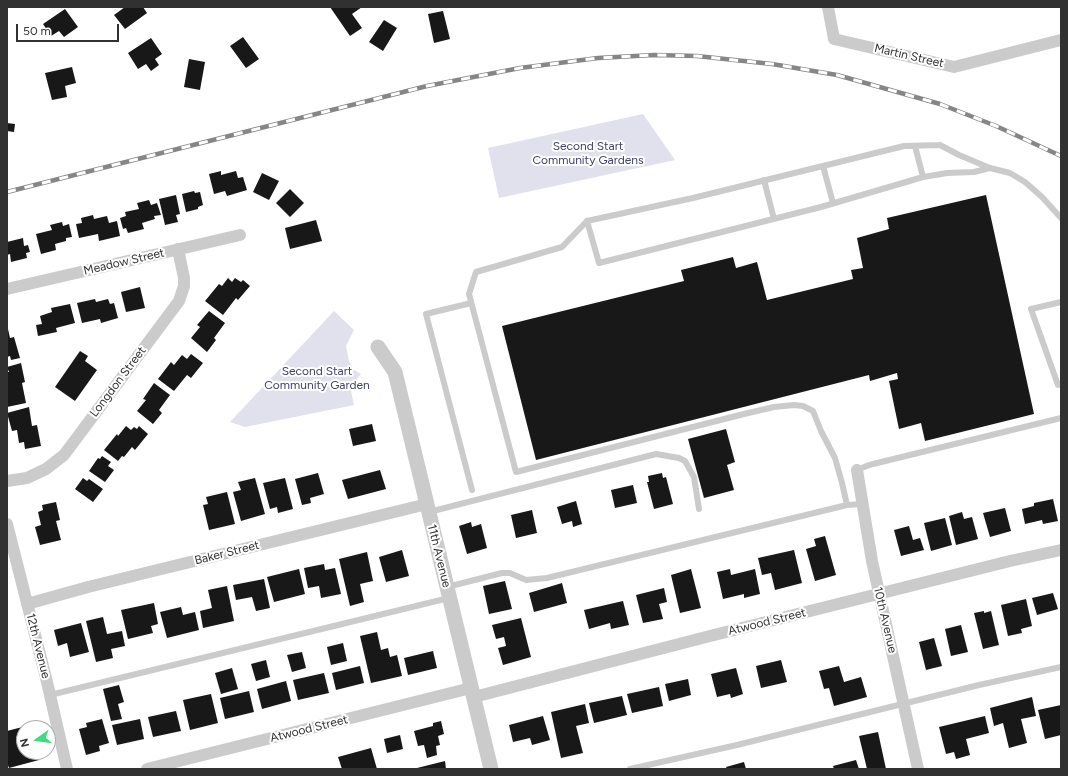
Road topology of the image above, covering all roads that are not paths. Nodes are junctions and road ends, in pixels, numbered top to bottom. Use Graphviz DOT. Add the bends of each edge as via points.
graph roads {
  1 [pos="828,7"];
  2 [pos="1061,40"];
  3 [pos="915,146"];
  4 [pos="823,166"];
  5 [pos="990,168"];
  6 [pos="923,177"];
  7 [pos="764,180"];
  8 [pos="833,203"];
  9 [pos="1061,218"];
  10 [pos="774,219"];
  11 [pos="588,221"];
  12 [pos="240,235"];
  13 [pos="178,249"];
  14 [pos="7,289"];
  15 [pos="1061,302"];
  16 [pos="471,303"];
  17 [pos="378,347"];
  18 [pos="1060,384"];
  19 [pos="1061,418"];
  20 [pos="857,470"];
  21 [pos="7,481"];
  22 [pos="472,490"];
  23 [pos="862,504"];
  24 [pos="847,505"];
  25 [pos="428,508"];
  26 [pos="699,509"];
  27 [pos="7,524"];
  28 [pos="1061,550"];
  29 [pos="448,592"];
  30 [pos="879,594"];
  31 [pos="27,604"];
  32 [pos="1061,667"];
  33 [pos="472,692"];
  34 [pos="50,695"];
  35 [pos="904,703"];
  36 [pos="67,769"];
  37 [pos="147,769"];
  38 [pos="491,769"];
  39 [pos="630,769"];
  40 [pos="918,769"];
  1 -- 2 [label="street, Martin Street" via="834,39 954,67"];
  3 -- 4 [label="lane" via="904,146"];
  3 -- 5 [label="lane" via="940,145"];
  3 -- 6 [label="lane"];
  4 -- 7 [label="lane"];
  4 -- 8 [label="lane"];
  5 -- 6 [label="lane"];
  5 -- 9 [label="lane" via="1010,173 1025,182"];
  6 -- 8 [label="lane"];
  7 -- 10 [label="lane"];
  7 -- 11 [label="lane"];
  8 -- 10 [label="lane"];
  10 -- 11 [label="lane" via="599,263"];
  11 -- 16 [label="lane" via="562,247 476,272 469,294"];
  12 -- 13 [label="street, Meadow Street"];
  13 -- 14 [label="street, Meadow Street"];
  13 -- 21 [label="street, Longdon Street" via="184,282 179,301 64,455 46,469 27,478"];
  15 -- 18 [label="lane" via="1030,309"];
  16 -- 22 [label="lane" via="426,314"];
  16 -- 24 [label="lane" via="516,472 744,414 794,405 813,411 835,458"];
  17 -- 25 [label="street, 11th Avenue" via="395,372"];
  19 -- 20 [label="lane"];
  20 -- 23 [label="street, 10th Avenue"];
  23 -- 24 [label="lane"];
  23 -- 30 [label="street, 10th Avenue"];
  24 -- 29 [label="lane" via="547,578 526,580 510,573 502,573"];
  25 -- 26 [label="lane" via="656,454 685,461 694,477"];
  25 -- 29 [label="street, 11th Avenue"];
  25 -- 31 [label="street, Baker Street" via="88,587"];
  27 -- 31 [label="street, 12th Avenue"];
  28 -- 30 [label="street, Atwood Street"];
  29 -- 33 [label="street, 11th Avenue"];
  29 -- 34 [label="lane" via="202,659"];
  30 -- 33 [label="street, Atwood Street"];
  30 -- 35 [label="street, 10th Avenue"];
  31 -- 34 [label="street, 12th Avenue"];
  32 -- 35 [label="lane"];
  33 -- 37 [label="street, Atwood Street"];
  33 -- 38 [label="street, 11th Avenue"];
  34 -- 36 [label="street, 12th Avenue"];
  35 -- 39 [label="lane"];
  35 -- 40 [label="street, 10th Avenue"];
}
